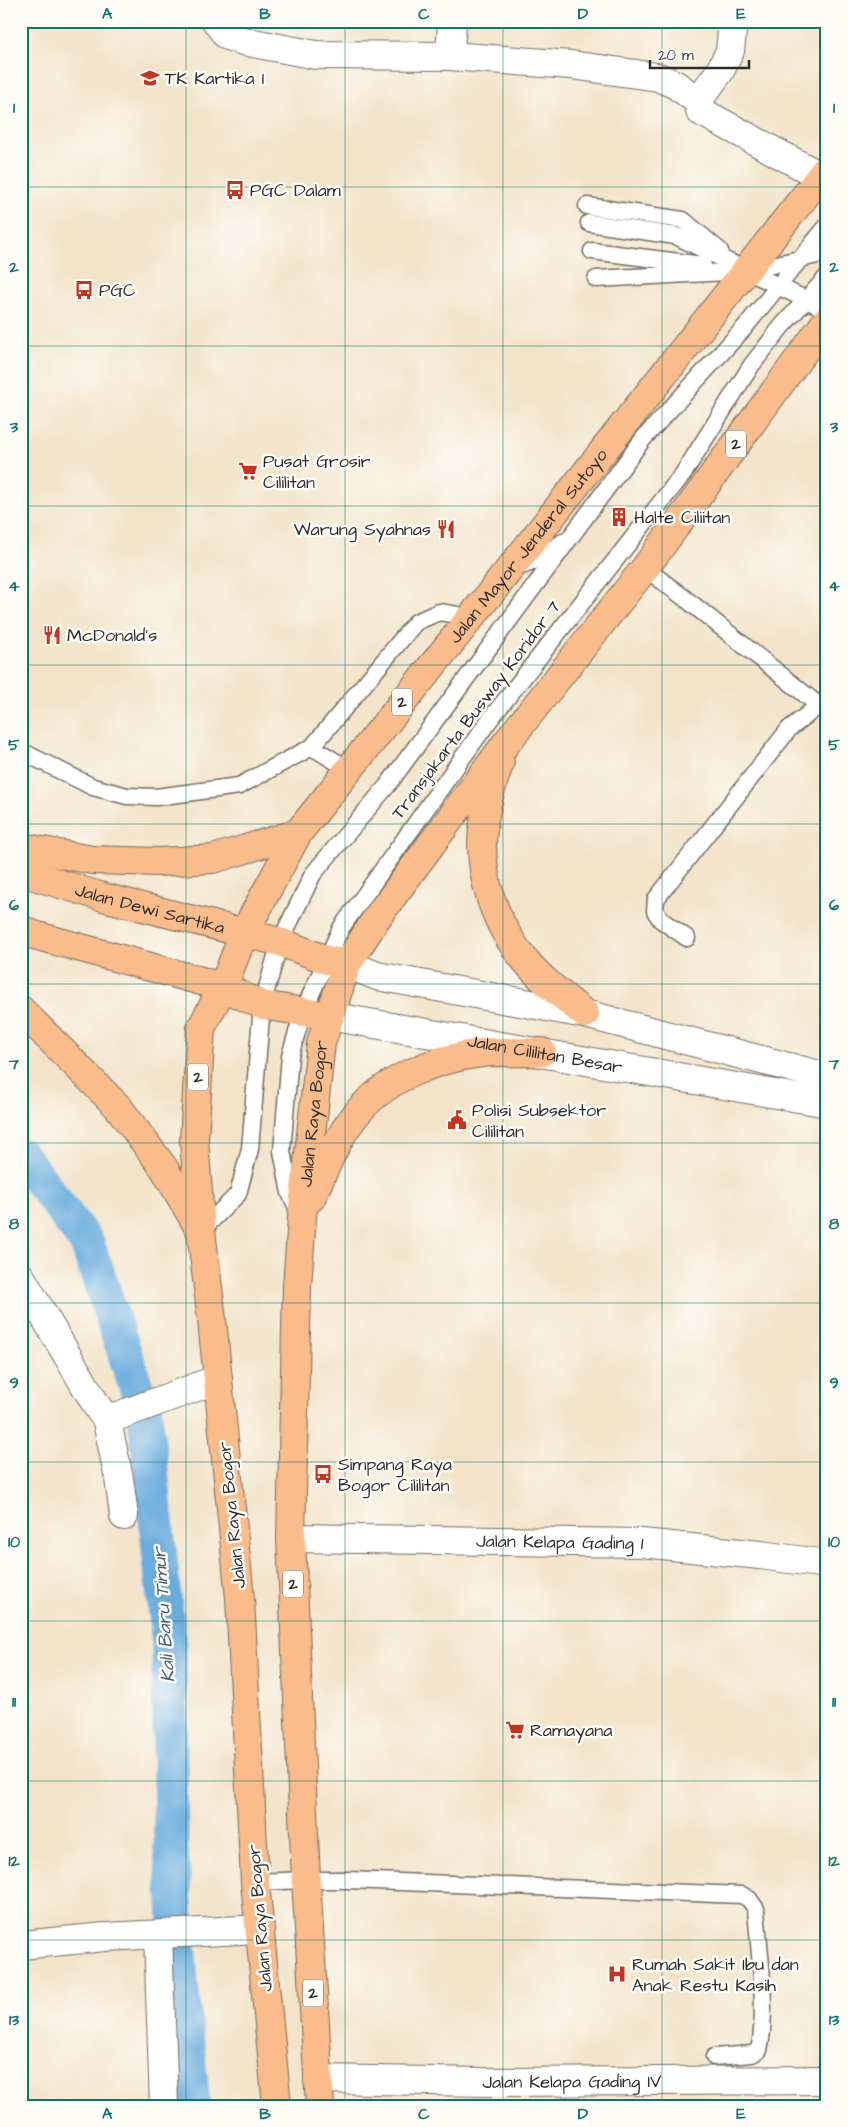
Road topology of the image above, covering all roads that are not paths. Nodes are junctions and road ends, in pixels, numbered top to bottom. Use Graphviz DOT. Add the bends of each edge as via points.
graph roads {
  1 [pos="216,21"];
  2 [pos="452,21"];
  3 [pos="733,21"];
  4 [pos="450,56"];
  5 [pos="698,101"];
  6 [pos="824,172"];
  7 [pos="587,206"];
  8 [pos="588,223"];
  9 [pos="827,226"];
  10 [pos="592,251"];
  11 [pos="827,252"];
  12 [pos="801,259"];
  13 [pos="745,271"];
  14 [pos="827,277"];
  15 [pos="596,279"];
  16 [pos="778,286"];
  17 [pos="807,299"];
  18 [pos="827,310"];
  19 [pos="827,320"];
  20 [pos="569,538"];
  21 [pos="645,568"];
  22 [pos="507,572"];
  23 [pos="470,617"];
  24 [pos="824,705"];
  25 [pos="507,742"];
  26 [pos="312,747"];
  27 [pos="21,751"];
  28 [pos="348,769"];
  29 [pos="298,833"];
  30 [pos="21,847"];
  31 [pos="21,872"];
  32 [pos="21,929"];
  33 [pos="244,933"];
  34 [pos="687,938"];
  35 [pos="280,942"];
  36 [pos="337,962"];
  37 [pos="223,987"];
  38 [pos="262,1006"];
  39 [pos="21,1010"];
  40 [pos="316,1014"];
  41 [pos="585,1014"];
  42 [pos="542,1052"];
  43 [pos="827,1077"];
  44 [pos="827,1103"];
  45 [pos="302,1217"];
  46 [pos="201,1231"];
  47 [pos="21,1277"];
  48 [pos="218,1379"];
  49 [pos="112,1416"];
  50 [pos="124,1516"];
  51 [pos="291,1538"];
  52 [pos="827,1564"];
  53 [pos="306,1880"];
  54 [pos="255,1882"];
  55 [pos="260,1929"];
  56 [pos="162,1935"];
  57 [pos="21,1945"];
  58 [pos="714,2057"];
  59 [pos="827,2080"];
  60 [pos="319,2093"];
  61 [pos="164,2106"];
  62 [pos="277,2106"];
  1 -- 4 [label="street" via="227,36 316,56"];
  2 -- 4 [label="street"];
  3 -- 5 [label="street" via="730,51"];
  4 -- 5 [label="street" via="571,65 658,77"];
  5 -- 6 [label="street" via="700,111"];
  6 -- 13 [label="main road, Jalan Mayor Jenderal Sutoyo / 2"];
  7 -- 13 [label="lane" via="683,220"];
  8 -- 13 [label="lane" via="676,236"];
  9 -- 12 [label="lane, Transjakarta Busway Koridor 7"];
  10 -- 13 [label="lane"];
  11 -- 12 [label="lane"];
  12 -- 13 [label="lane"];
  12 -- 16 [label="lane, Transjakarta Busway Koridor 7"];
  13 -- 15 [label="lane"];
  13 -- 16 [label="lane"];
  13 -- 22 [label="main road, Jalan Mayor Jenderal Sutoyo / 2"];
  14 -- 17 [label="lane, Transjakarta Busway Koridor 7"];
  16 -- 17 [label="lane"];
  16 -- 20 [label="lane, Transjakarta Busway Koridor 7" via="746,327 643,439"];
  17 -- 18 [label="lane"];
  17 -- 36 [label="lane, Transjakarta Busway Koridor 7" via="751,366 664,500 488,722 347,920"];
  19 -- 21 [label="main road, 2"];
  20 -- 22 [label="lane" via="532,562"];
  20 -- 35 [label="lane, Transjakarta Busway Koridor 7" via="387,786 313,874"];
  21 -- 24 [label="lane"];
  21 -- 25 [label="main road, 2"];
  22 -- 23 [label="main road, Jalan Mayor Jenderal Sutoyo / 2"];
  23 -- 26 [label="lane" via="439,612 416,622"];
  23 -- 28 [label="main road, Jalan Mayor Jenderal Sutoyo / 2"];
  24 -- 34 [label="lane" via="789,729 656,898 655,911 661,920"];
  25 -- 36 [label="main road, 2" via="378,916"];
  25 -- 41 [label="main road" via="490,790 483,829 482,846 494,912 524,960"];
  26 -- 27 [label="lane" via="239,786 156,797 127,796 93,787"];
  26 -- 28 [label="lane"];
  28 -- 29 [label="main road, Jalan Mayor Jenderal Sutoyo / 2"];
  29 -- 30 [label="main road" via="213,859 158,862 92,860"];
  29 -- 33 [label="main road, Jalan Mayor Jenderal Sutoyo / 2"];
  31 -- 33 [label="main road, Jalan Dewi Sartika"];
  32 -- 37 [label="main road"];
  33 -- 35 [label="main road, Jalan Dewi Sartika"];
  33 -- 37 [label="main road, Jalan Raya Bogor / 2"];
  35 -- 36 [label="main road"];
  35 -- 38 [label="lane, Transjakarta Busway Koridor 7"];
  36 -- 40 [label="main road, Jalan Raya Bogor / 2"];
  36 -- 41 [label="street" via="377,976"];
  37 -- 38 [label="main road"];
  37 -- 46 [label="main road, Jalan Raya Bogor / 2" via="201,1028 194,1140"];
  38 -- 40 [label="main road, Jalan Cililitan Besar"];
  38 -- 46 [label="lane, Transjakarta Busway Koridor 7" via="250,1149 238,1194"];
  39 -- 46 [label="main road" via="118,1107 164,1168"];
  40 -- 42 [label="street, Jalan Cililitan Besar"];
  40 -- 45 [label="main road, Jalan Raya Bogor / 2" via="321,1043"];
  41 -- 43 [label="street"];
  42 -- 44 [label="street, Jalan Cililitan Besar"];
  42 -- 45 [label="main road" via="481,1053 456,1058 409,1074 383,1088 354,1116 333,1151"];
  45 -- 51 [label="main road, Jalan Raya Bogor / 2" via="297,1287"];
  46 -- 48 [label="main road, Jalan Raya Bogor / 2"];
  47 -- 49 [label="street" via="100,1411"];
  48 -- 49 [label="street"];
  48 -- 54 [label="main road, Jalan Raya Bogor / 2" via="240,1598"];
  49 -- 50 [label="street"];
  51 -- 52 [label="street, Jalan Kelapa Gading I" via="642,1543"];
  51 -- 53 [label="main road, Jalan Raya Bogor / 2"];
  53 -- 54 [label="lane"];
  53 -- 58 [label="lane" via="742,1895 756,1909 762,2038 759,2050 752,2054"];
  53 -- 60 [label="main road, Jalan Raya Bogor / 2"];
  54 -- 55 [label="main road, Jalan Raya Bogor / 2"];
  55 -- 56 [label="street"];
  55 -- 62 [label="main road, Jalan Raya Bogor / 2"];
  56 -- 57 [label="street"];
  56 -- 61 [label="street"];
  59 -- 60 [label="street, Jalan Kelapa Gading IV" via="484,2082"];
}
